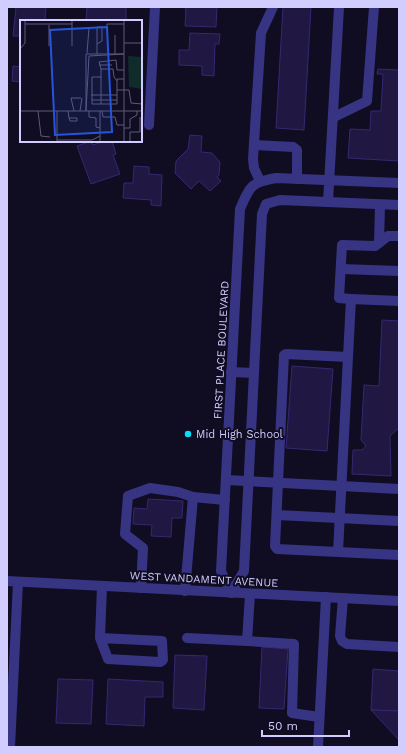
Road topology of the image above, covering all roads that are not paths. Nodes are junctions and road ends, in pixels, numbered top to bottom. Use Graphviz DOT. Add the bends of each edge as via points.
graph roads {
  1 [pos="155,7"];
  2 [pos="274,7"];
  3 [pos="339,7"];
  4 [pos="374,7"];
  5 [pos="334,116"];
  6 [pos="149,124"];
  7 [pos="254,145"];
  8 [pos="297,179"];
  9 [pos="330,180"];
  10 [pos="260,181"];
  11 [pos="399,184"];
  12 [pos="328,202"];
  13 [pos="380,205"];
  14 [pos="399,206"];
  15 [pos="399,236"];
  16 [pos="379,243"];
  17 [pos="341,268"];
  18 [pos="399,271"];
  19 [pos="351,299"];
  20 [pos="399,301"];
  21 [pos="348,357"];
  22 [pos="231,372"];
  23 [pos="254,373"];
  24 [pos="226,480"];
  25 [pos="249,481"];
  26 [pos="279,483"];
  27 [pos="341,486"];
  28 [pos="399,489"];
  29 [pos="193,497"];
  30 [pos="225,500"];
  31 [pos="277,516"];
  32 [pos="339,519"];
  33 [pos="399,521"];
  34 [pos="338,552"];
  35 [pos="399,555"];
  36 [pos="7,581"];
  37 [pos="18,582"];
  38 [pos="102,586"];
  39 [pos="141,588"];
  40 [pos="185,590"];
  41 [pos="231,593"];
  42 [pos="250,594"];
  43 [pos="326,598"];
  44 [pos="343,598"];
  45 [pos="399,601"];
  46 [pos="100,638"];
  47 [pos="187,638"];
  48 [pos="247,641"];
  49 [pos="399,647"];
  50 [pos="319,717"];
  51 [pos="10,747"];
  52 [pos="318,747"];
  1 -- 6 [label="street"];
  2 -- 7 [label="street" via="261,33"];
  3 -- 5 [label="street"];
  4 -- 5 [label="street" via="367,101"];
  5 -- 9 [label="street"];
  7 -- 8 [label="street" via="293,147 297,150"];
  7 -- 10 [label="street" via="254,168"];
  8 -- 9 [label="street"];
  8 -- 10 [label="street" via="276,178"];
  9 -- 11 [label="street"];
  9 -- 12 [label="street"];
  10 -- 22 [label="street, FIRST PLACE BOULEVARD" via="250,187 240,209"];
  12 -- 13 [label="street"];
  12 -- 23 [label="street" via="280,200 266,204 262,214"];
  13 -- 14 [label="street"];
  13 -- 16 [label="street"];
  15 -- 16 [label="street" via="388,236"];
  16 -- 17 [label="street" via="375,246 342,244"];
  17 -- 18 [label="street"];
  17 -- 19 [label="street" via="339,298"];
  19 -- 20 [label="street"];
  19 -- 21 [label="street"];
  21 -- 26 [label="street" via="284,355"];
  21 -- 27 [label="street"];
  22 -- 23 [label="street"];
  22 -- 24 [label="street, FIRST PLACE BOULEVARD"];
  23 -- 25 [label="street"];
  24 -- 25 [label="street"];
  24 -- 30 [label="street, FIRST PLACE BOULEVARD"];
  25 -- 26 [label="street"];
  25 -- 41 [label="street" via="244,571"];
  26 -- 27 [label="street"];
  26 -- 31 [label="street"];
  27 -- 28 [label="street"];
  27 -- 32 [label="street"];
  29 -- 30 [label="street"];
  29 -- 39 [label="street" via="150,488 128,496 125,534 143,548"];
  29 -- 40 [label="street"];
  30 -- 41 [label="street, FIRST PLACE BOULEVARD" via="221,571"];
  31 -- 32 [label="street"];
  31 -- 34 [label="street" via="277,549"];
  32 -- 33 [label="street"];
  32 -- 34 [label="street"];
  34 -- 35 [label="street"];
  36 -- 37 [label="street, WEST VANDAMENT AVENUE"];
  37 -- 38 [label="street, WEST VANDAMENT AVENUE"];
  37 -- 51 [label="street"];
  38 -- 39 [label="street, WEST VANDAMENT AVENUE"];
  38 -- 46 [label="street"];
  39 -- 40 [label="street, WEST VANDAMENT AVENUE"];
  40 -- 41 [label="street, WEST VANDAMENT AVENUE"];
  41 -- 42 [label="street, WEST VANDAMENT AVENUE"];
  42 -- 43 [label="street, WEST VANDAMENT AVENUE"];
  42 -- 48 [label="street"];
  43 -- 44 [label="street, WEST VANDAMENT AVENUE"];
  43 -- 50 [label="street"];
  44 -- 45 [label="street, WEST VANDAMENT AVENUE"];
  44 -- 49 [label="street" via="340,636 342,641 347,644"];
  46 -- 46 [label="street" via="162,641 163,660 160,662 108,659"];
  47 -- 48 [label="street"];
  48 -- 50 [label="street" via="294,644 292,713"];
  50 -- 52 [label="street"];
}
